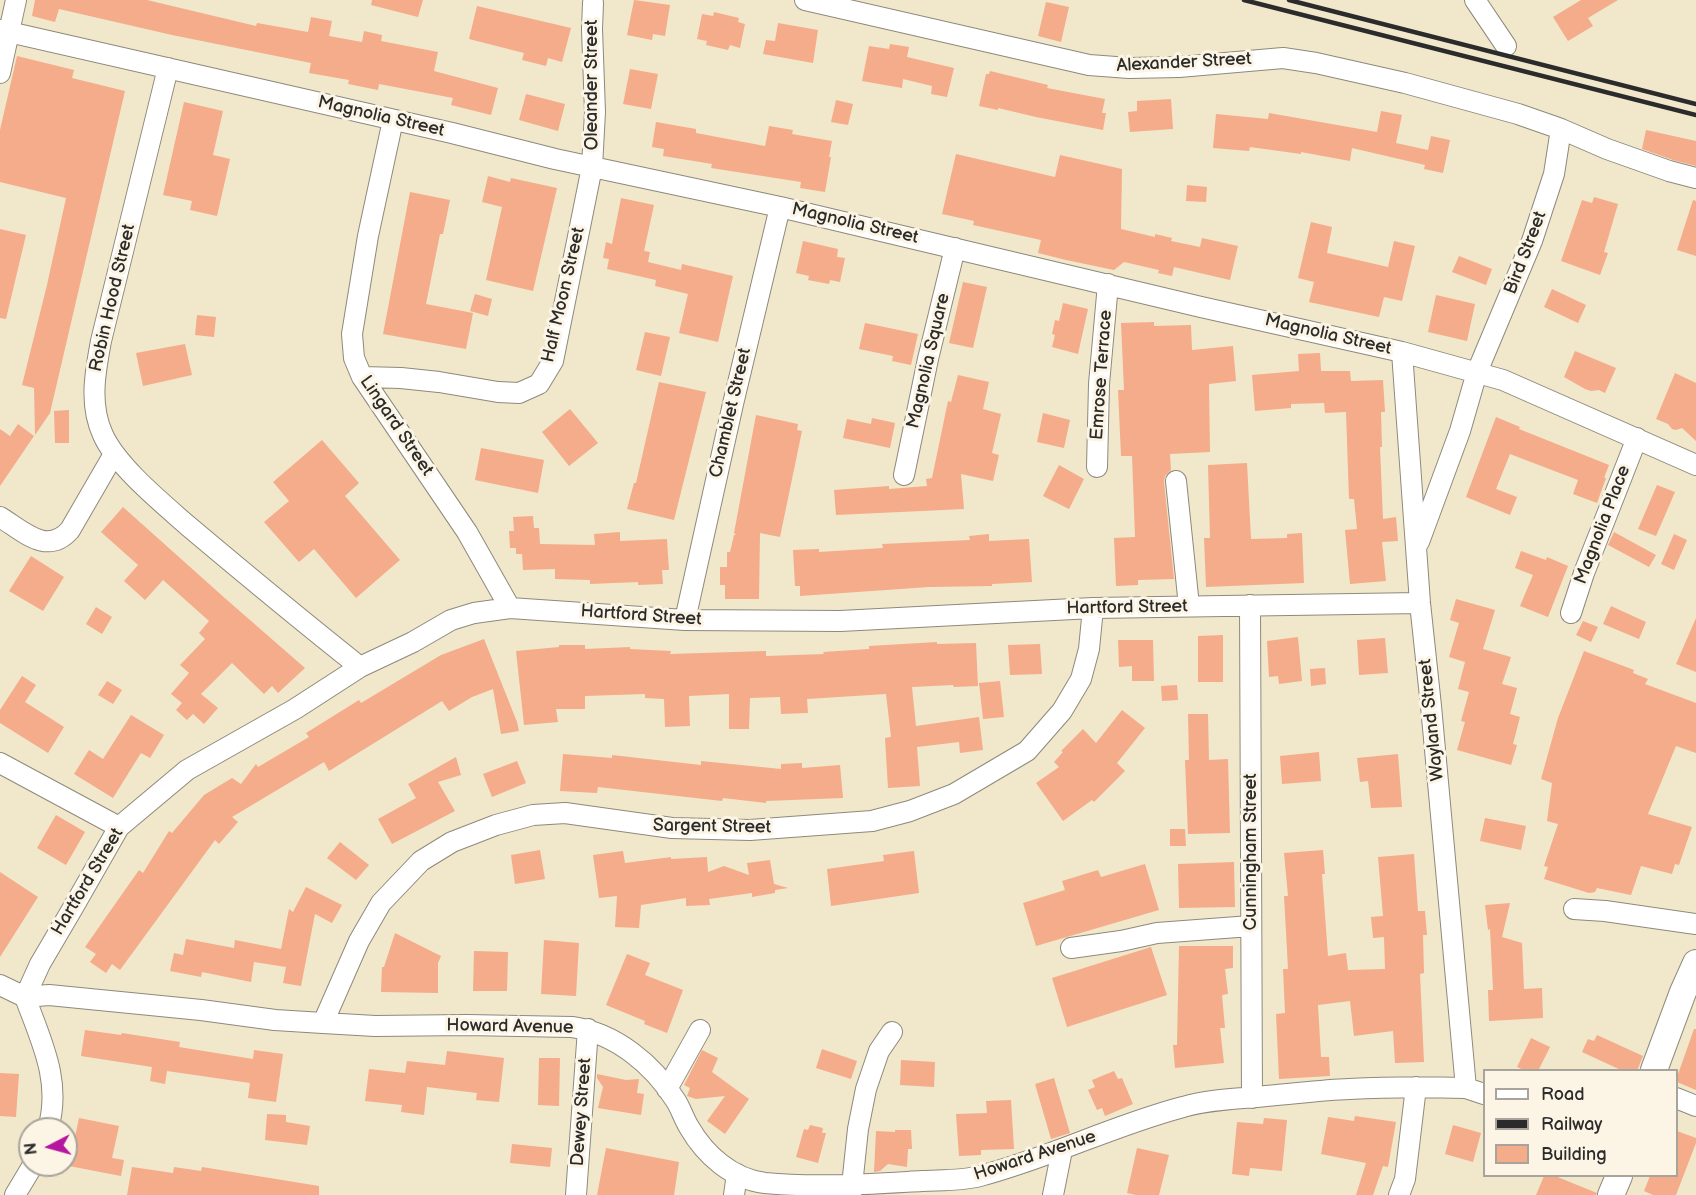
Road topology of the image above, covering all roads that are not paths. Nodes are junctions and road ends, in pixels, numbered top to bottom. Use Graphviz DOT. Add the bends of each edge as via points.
graph roads {
  1 [pos="16,0"];
  2 [pos="806,0"];
  3 [pos="1475,0"];
  4 [pos="588,1"];
  5 [pos="5,32"];
  6 [pos="1506,46"];
  7 [pos="168,68"];
  8 [pos="0,74"];
  9 [pos="393,120"];
  10 [pos="1561,129"];
  11 [pos="592,167"];
  12 [pos="1696,178"];
  13 [pos="780,207"];
  14 [pos="955,248"];
  15 [pos="1108,284"];
  16 [pos="1402,352"];
  17 [pos="1477,372"];
  18 [pos="362,377"];
  19 [pos="1637,438"];
  20 [pos="114,454"];
  21 [pos="1696,465"];
  22 [pos="1097,467"];
  23 [pos="904,475"];
  24 [pos="1176,481"];
  25 [pos="0,517"];
  26 [pos="1417,549"];
  27 [pos="1420,603"];
  28 [pos="1250,605"];
  29 [pos="1189,606"];
  30 [pos="510,608"];
  31 [pos="1093,608"];
  32 [pos="1571,613"];
  33 [pos="685,620"];
  34 [pos="360,667"];
  35 [pos="0,763"];
  36 [pos="119,827"];
  37 [pos="1574,909"];
  38 [pos="1696,924"];
  39 [pos="1251,926"];
  40 [pos="1071,948"];
  41 [pos="1696,963"];
  42 [pos="0,985"];
  43 [pos="24,997"];
  44 [pos="323,1023"];
  45 [pos="588,1029"];
  46 [pos="700,1030"];
  47 [pos="892,1032"];
  48 [pos="1655,1069"];
  49 [pos="1416,1087"];
  50 [pos="667,1089"];
  51 [pos="1475,1091"];
  52 [pos="1252,1098"];
  53 [pos="1678,1098"];
  54 [pos="1696,1106"];
  55 [pos="51,1117"];
  56 [pos="1062,1150"];
  57 [pos="737,1174"];
  58 [pos="26,1177"];
  59 [pos="1619,1177"];
  60 [pos="852,1190"];
  61 [pos="15,1195"];
  62 [pos="576,1195"];
  63 [pos="734,1195"];
  64 [pos="1053,1195"];
  65 [pos="1399,1195"];
  66 [pos="1611,1195"];
  1 -- 5 [label="street"];
  2 -- 10 [label="street, Alexander Street" via="1089,65 1179,67 1282,58 1316,63 1417,86"];
  3 -- 6 [label="street"];
  4 -- 11 [label="street, Oleander Street" via="595,112"];
  5 -- 7 [label="street, Magnolia Street"];
  5 -- 8 [label="street"];
  7 -- 9 [label="street, Magnolia Street"];
  7 -- 20 [label="street, Robin Hood Street" via="94,381 96,416"];
  9 -- 11 [label="street, Magnolia Street"];
  9 -- 18 [label="street, Lingard Street" via="352,334 354,358"];
  10 -- 12 [label="street, Alexander Street" via="1607,149"];
  10 -- 17 [label="street, Bird Street" via="1554,174 1532,241"];
  11 -- 13 [label="street, Magnolia Street"];
  11 -- 18 [label="street, Half Moon Street" via="553,361 539,384 519,393"];
  13 -- 14 [label="street, Magnolia Street"];
  13 -- 33 [label="street, Chamblet Street"];
  14 -- 15 [label="street, Magnolia Street"];
  14 -- 23 [label="street, Magnolia Square"];
  15 -- 16 [label="street, Magnolia Street"];
  15 -- 22 [label="street, Emrose Terrace"];
  16 -- 17 [label="street, Magnolia Street"];
  16 -- 26 [label="street, Wayland Street"];
  17 -- 19 [label="street, Magnolia Street"];
  17 -- 26 [label="street, Bird Street"];
  18 -- 30 [label="street, Lingard Street" via="467,532"];
  19 -- 21 [label="street, Magnolia Street"];
  19 -- 32 [label="street, Magnolia Place"];
  20 -- 25 [label="street" via="63,538 42,542"];
  20 -- 34 [label="street, Robin Hood Street" via="151,494"];
  24 -- 29 [label="street"];
  26 -- 27 [label="street, Wayland Street"];
  27 -- 28 [label="street, Hartford Street"];
  27 -- 51 [label="street, Wayland Street"];
  28 -- 29 [label="street, Hartford Street"];
  28 -- 39 [label="street, Cunningham Street"];
  29 -- 31 [label="street, Hartford Street"];
  30 -- 33 [label="street, Hartford Street"];
  30 -- 34 [label="street, Hartford Street" via="451,620"];
  31 -- 33 [label="street, Hartford Street" via="840,621"];
  31 -- 44 [label="street, Sargent Street" via="1081,679 1062,711 1027,751 954,794 910,812 872,821 750,830 672,828 565,813 533,815 452,842 421,861 381,903 359,941"];
  34 -- 36 [label="street, Hartford Street" via="187,770"];
  35 -- 36 [label="street"];
  36 -- 43 [label="street, Hartford Street" via="39,964"];
  37 -- 38 [label="street"];
  39 -- 40 [label="street" via="1157,933"];
  39 -- 52 [label="street, Cunningham Street"];
  41 -- 48 [label="main road"];
  42 -- 43 [label="street, Howard Avenue"];
  43 -- 44 [label="street, Howard Avenue" via="49,995"];
  43 -- 55 [label="street" via="47,1055 53,1086"];
  44 -- 45 [label="street, Howard Avenue"];
  45 -- 50 [label="street, Howard Avenue" via="635,1054"];
  45 -- 62 [label="street, Dewey Street"];
  46 -- 50 [label="street"];
  47 -- 60 [label="street" via="879,1051 866,1089"];
  49 -- 51 [label="street, Howard Avenue"];
  49 -- 52 [label="street, Howard Avenue"];
  49 -- 65 [label="street" via="1405,1179"];
  50 -- 57 [label="street, Howard Avenue" via="705,1149"];
  52 -- 56 [label="street, Howard Avenue" via="1184,1106"];
  53 -- 54 [label="street"];
  56 -- 60 [label="street, Howard Avenue" via="977,1177"];
  56 -- 64 [label="street"];
  57 -- 60 [label="street, Howard Avenue" via="762,1182"];
  57 -- 63 [label="street"];
  58 -- 61 [label="street"];
  59 -- 66 [label="main road"];
}
